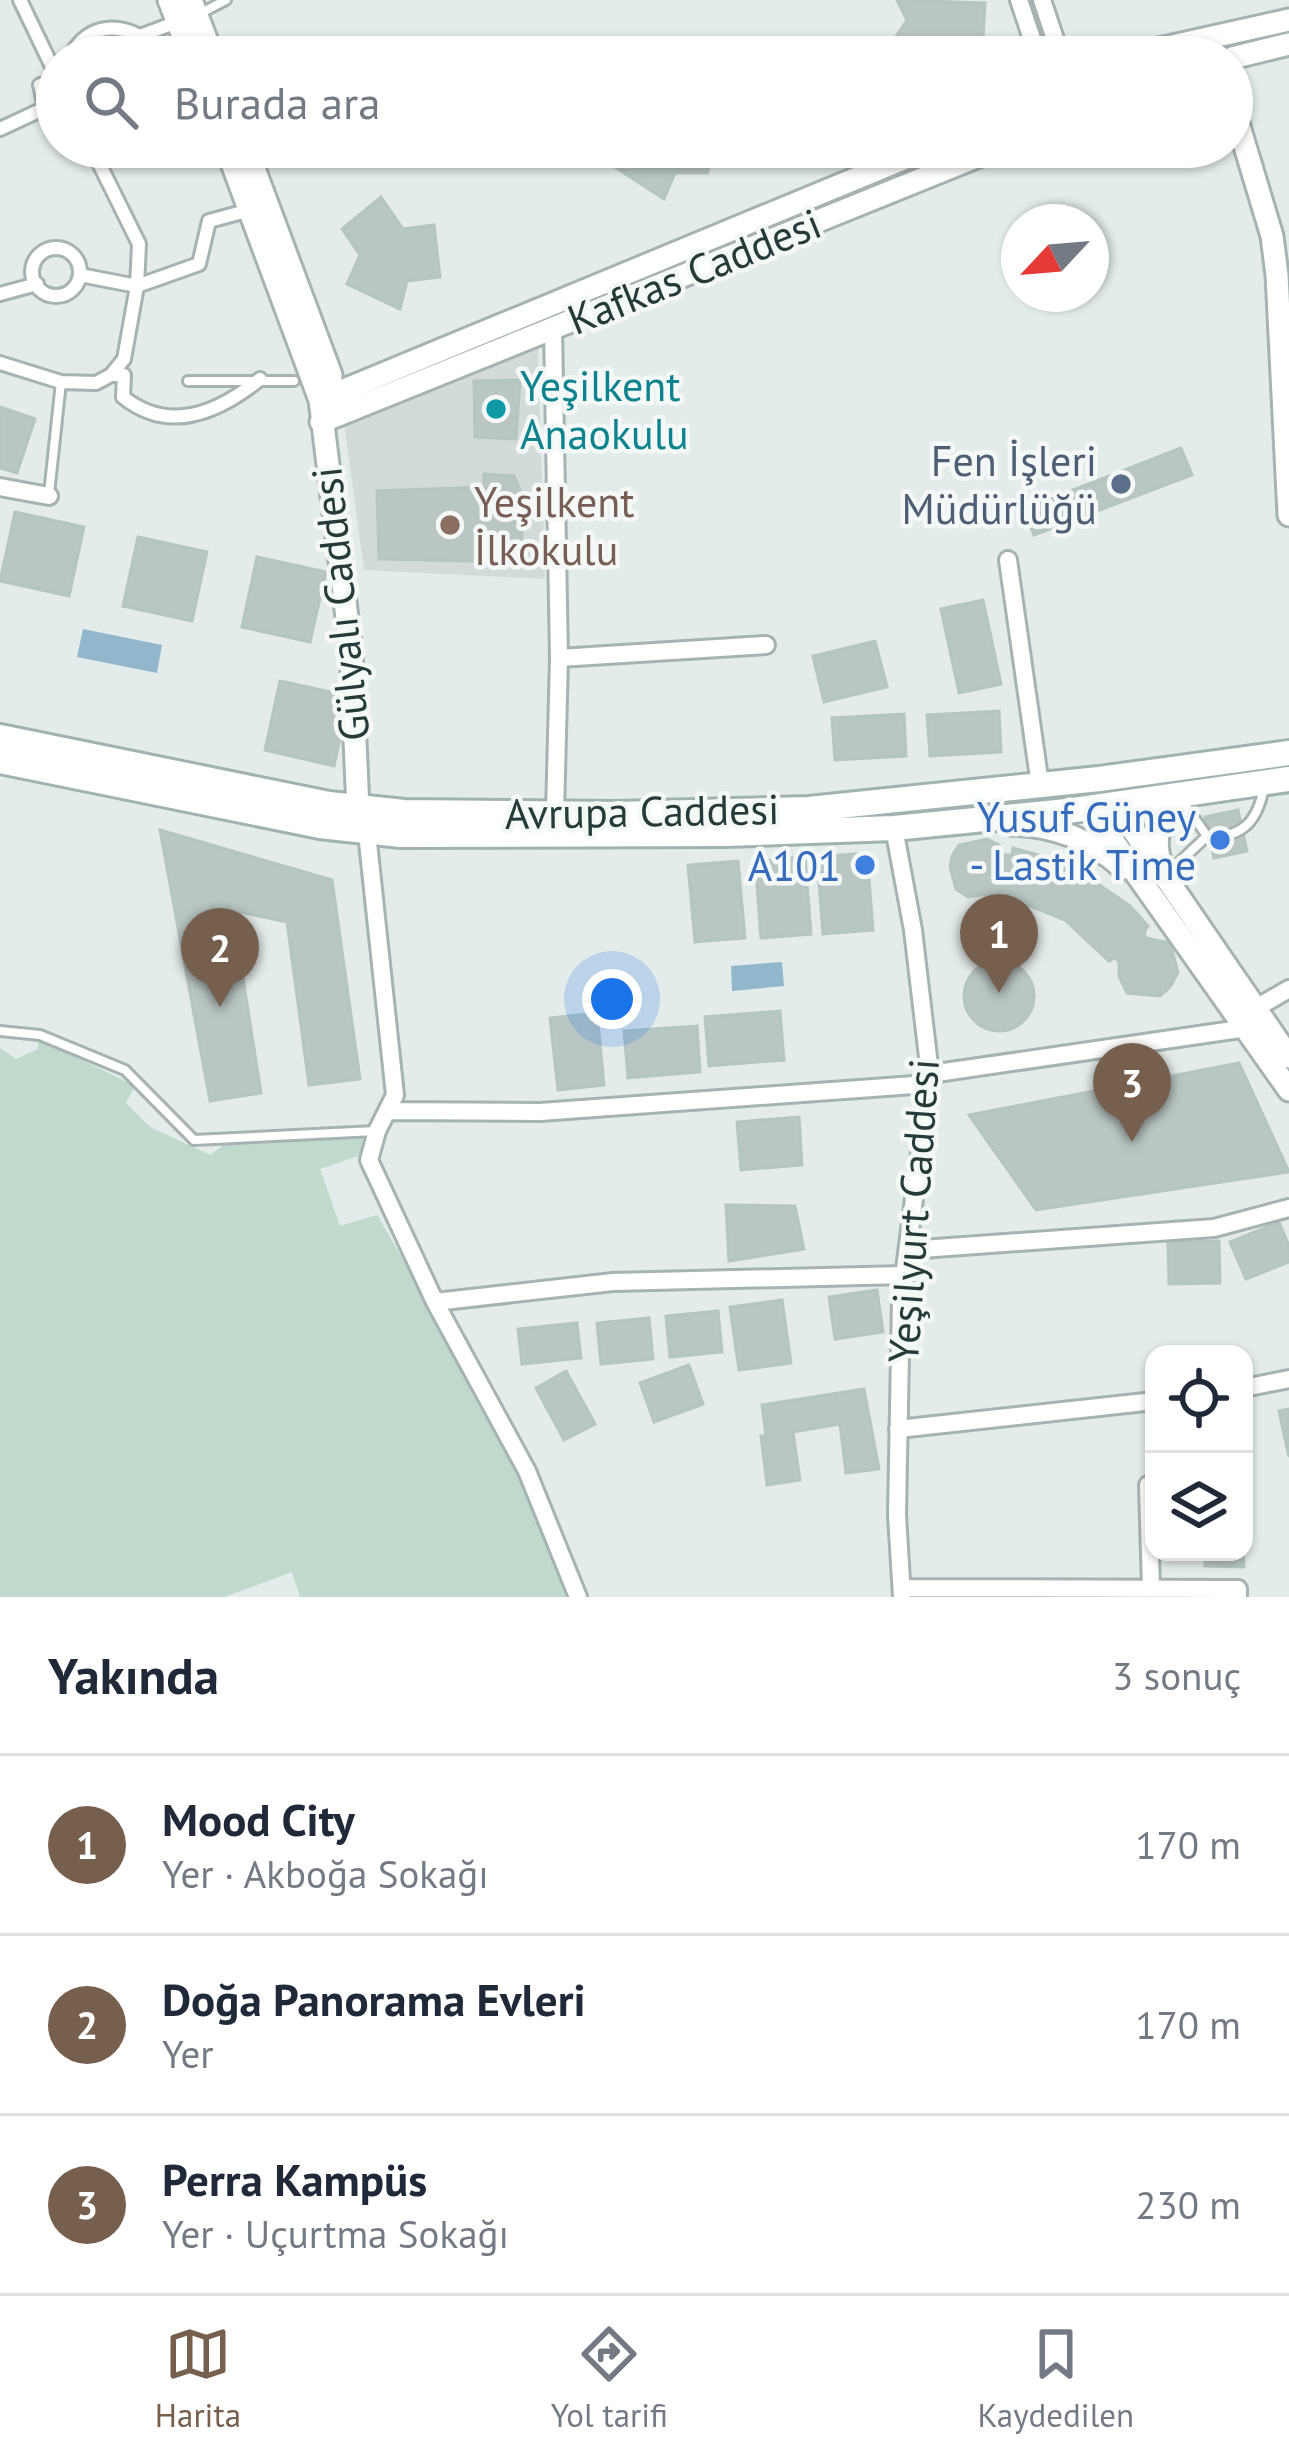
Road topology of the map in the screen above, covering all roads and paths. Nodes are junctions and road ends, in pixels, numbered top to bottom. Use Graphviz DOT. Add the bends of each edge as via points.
graph roads {
  1 [pos="20,0"];
  2 [pos="169,0"];
  3 [pos="226,0"];
  4 [pos="1019,0"];
  5 [pos="1042,0"];
  6 [pos="189,12"];
  7 [pos="1289,20"];
  8 [pos="37,36"];
  9 [pos="85,36"];
  10 [pos="138,36"];
  11 [pos="142,36"];
  12 [pos="1031,36"];
  13 [pos="1054,36"];
  14 [pos="1246,36"];
  15 [pos="1289,44"];
  16 [pos="1253,53"];
  17 [pos="36,112"];
  18 [pos="0,129"];
  19 [pos="102,168"];
  20 [pos="234,168"];
  21 [pos="254,168"];
  22 [pos="883,168"];
  23 [pos="949,168"];
  24 [pos="1252,168"];
  25 [pos="250,211"];
  26 [pos="80,275"];
  27 [pos="37,284"];
  28 [pos="137,286"];
  29 [pos="0,294"];
  30 [pos="553,328"];
  31 [pos="1286,352"];
  32 [pos="0,363"];
  33 [pos="112,375"];
  34 [pos="260,379"];
  35 [pos="294,380"];
  36 [pos="188,381"];
  37 [pos="61,382"];
  38 [pos="320,411"];
  39 [pos="0,487"];
  40 [pos="49,496"];
  41 [pos="1289,515"];
  42 [pos="1008,560"];
  43 [pos="766,645"];
  44 [pos="559,658"];
  45 [pos="0,736"];
  46 [pos="1289,753"];
  47 [pos="0,761"];
  48 [pos="1100,779"];
  49 [pos="1277,780"];
  50 [pos="1040,785"];
  51 [pos="1179,795"];
  52 [pos="1106,806"];
  53 [pos="555,813"];
  54 [pos="974,818"];
  55 [pos="362,821"];
  56 [pos="893,828"];
  57 [pos="1207,836"];
  58 [pos="1161,889"];
  59 [pos="1289,989"];
  60 [pos="1251,1018"];
  61 [pos="0,1031"];
  62 [pos="1289,1057"];
  63 [pos="929,1079"];
  64 [pos="1289,1090"];
  65 [pos="390,1111"];
  66 [pos="377,1131"];
  67 [pos="1289,1208"];
  68 [pos="908,1250"];
  69 [pos="904,1275"];
  70 [pos="435,1302"];
  71 [pos="1289,1379"];
  72 [pos="1253,1386"];
  73 [pos="1145,1402"];
  74 [pos="898,1429"];
  75 [pos="1150,1561"];
  76 [pos="1151,1589"];
  77 [pos="902,1593"];
  78 [pos="578,1597"];
  79 [pos="1238,1597"];
  1 -- 8 [label="street"];
  2 -- 6 [label="street"];
  3 -- 6 [label="lane"];
  4 -- 12 [label="street"];
  5 -- 13 [label="street"];
  6 -- 11 [label="street"];
  7 -- 14 [label="street"];
  9 -- 10 [label="street" via="106,27"];
  15 -- 16 [label="street"];
  17 -- 18 [label="street"];
  19 -- 28 [label="street" via="139,244"];
  20 -- 25 [label="street, Gülyalı Caddesi"];
  21 -- 38 [label="street, Gülyalı Caddesi" via="332,375"];
  22 -- 38 [label="street, Kafkas Caddesi"];
  23 -- 30 [label="street, Kafkas Caddesi"];
  24 -- 31 [label="street" via="1272,236"];
  25 -- 28 [label="street" via="208,220 200,264"];
  25 -- 38 [label="street, Gülyalı Caddesi"];
  26 -- 27 [label="street" via="62,296"];
  26 -- 27 [label="street" via="69,251 52,247 35,257"];
  26 -- 28 [label="street"];
  27 -- 29 [label="street"];
  28 -- 33 [label="street" via="124,359"];
  30 -- 38 [label="street, Kafkas Caddesi"];
  30 -- 44 [label="street"];
  31 -- 41 [label="street"];
  32 -- 37 [label="street"];
  33 -- 34 [label="street" via="124,375 123,397 137,408 180,418 239,396"];
  33 -- 37 [label="street"];
  34 -- 35 [label="lane"];
  34 -- 36 [label="lane"];
  37 -- 40 [label="lane"];
  38 -- 55 [label="street, Gülyalı Caddesi" via="351,650"];
  39 -- 40 [label="street"];
  42 -- 50 [label="street"];
  43 -- 44 [label="street"];
  44 -- 53 [label="street"];
  45 -- 55 [label="main road, Avrupa Caddesi"];
  46 -- 48 [label="main road, Avrupa Caddesi"];
  47 -- 55 [label="main road, Avrupa Caddesi"];
  48 -- 50 [label="main road, Avrupa Caddesi"];
  48 -- 52 [label="main road"];
  49 -- 51 [label="main road, Avrupa Caddesi"];
  49 -- 57 [label="lane" via="1243,831"];
  50 -- 53 [label="main road, Avrupa Caddesi" via="809,809"];
  51 -- 52 [label="main road, Avrupa Caddesi"];
  51 -- 57 [label="lane"];
  51 -- 58 [label="street" via="1158,827"];
  52 -- 54 [label="main road, Avrupa Caddesi"];
  52 -- 58 [label="street" via="1101,824"];
  53 -- 55 [label="main road, Avrupa Caddesi"];
  54 -- 56 [label="main road, Avrupa Caddesi"];
  54 -- 58 [label="street" via="1073,835"];
  55 -- 56 [label="main road, Avrupa Caddesi" via="726,834"];
  55 -- 65 [label="street" via="394,1074"];
  56 -- 63 [label="street, Yeşilyurt Caddesi"];
  57 -- 58 [label="lane" via="1172,866"];
  58 -- 60 [label="street"];
  59 -- 60 [label="street"];
  60 -- 62 [label="street"];
  60 -- 63 [label="street"];
  60 -- 64 [label="street"];
  61 -- 66 [label="lane" via="40,1034 125,1070 194,1140"];
  63 -- 65 [label="street" via="540,1112"];
  63 -- 68 [label="street, Yeşilyurt Caddesi"];
  65 -- 66 [label="street"];
  66 -- 70 [label="street" via="369,1160"];
  67 -- 68 [label="street" via="1214,1228"];
  68 -- 69 [label="street, Yeşilyurt Caddesi"];
  69 -- 70 [label="street" via="613,1282"];
  69 -- 74 [label="street, Yeşilyurt Caddesi"];
  70 -- 78 [label="street" via="526,1471"];
  71 -- 72 [label="street"];
  73 -- 74 [label="street"];
  74 -- 77 [label="street, Yeşilyurt Caddesi"];
  75 -- 76 [label="street"];
  76 -- 77 [label="street"];
  76 -- 79 [label="street" via="1238,1589"];
}
